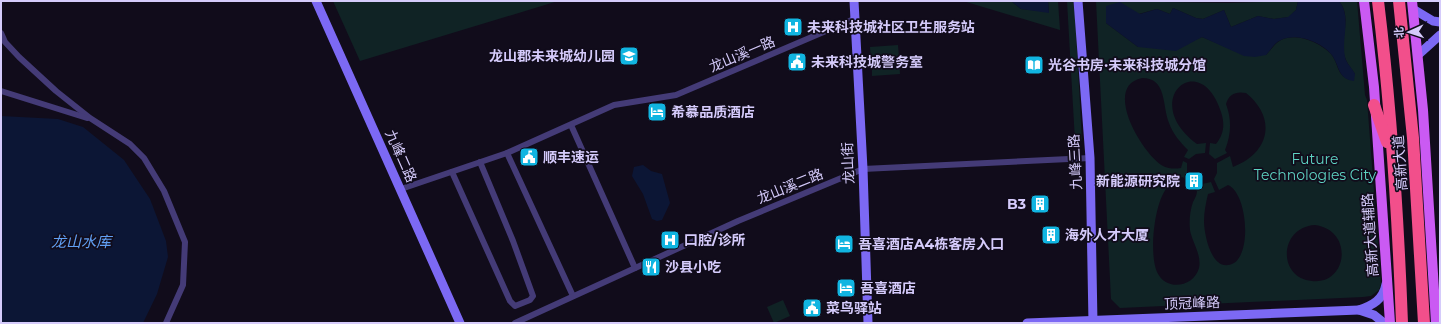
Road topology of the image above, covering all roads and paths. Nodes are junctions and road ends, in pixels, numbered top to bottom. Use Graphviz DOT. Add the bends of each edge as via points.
graph roads {
  1 [pos="316,1"];
  2 [pos="854,1"];
  3 [pos="1078,1"];
  4 [pos="1364,1"];
  5 [pos="1378,1"];
  6 [pos="1399,1"];
  7 [pos="1413,5"];
  8 [pos="854,19"];
  9 [pos="1440,22"];
  10 [pos="1,33"];
  11 [pos="1440,35"];
  12 [pos="1405,54"];
  13 [pos="1418,55"];
  14 [pos="1385,56"];
  15 [pos="1,91"];
  16 [pos="1374,106"];
  17 [pos="1423,110"];
  18 [pos="90,118"];
  19 [pos="571,125"];
  20 [pos="1414,138"];
  21 [pos="507,153"];
  22 [pos="1092,156"];
  23 [pos="1393,160"];
  24 [pos="480,162"];
  25 [pos="863,169"];
  26 [pos="452,172"];
  27 [pos="400,190"];
  28 [pos="635,268"];
  29 [pos="1387,282"];
  30 [pos="573,296"];
  31 [pos="1358,310"];
  32 [pos="1093,322"];
  33 [pos="166,323"];
  34 [pos="460,323"];
  35 [pos="515,323"];
  36 [pos="868,323"];
  37 [pos="1027,323"];
  38 [pos="1384,323"];
  39 [pos="1390,323"];
  40 [pos="1402,323"];
  41 [pos="1424,323"];
  42 [pos="1436,323"];
  1 -- 27 [label="street, 九峰二路"];
  2 -- 8 [label="street, 龙山街"];
  3 -- 22 [label="street, 九峰三路"];
  4 -- 16 [label="main road, 高新大道辅路"];
  5 -- 14 [label="highway, 高新大道"];
  6 -- 12 [label="highway, 高新大道"];
  7 -- 9 [label="street" via="1433,21"];
  7 -- 13 [label="main road"];
  8 -- 19 [label="street, 龙山溪一路" via="676,95 614,105"];
  8 -- 25 [label="street, 龙山街"];
  10 -- 18 [label="street" via="5,42 19,57"];
  11 -- 13 [label="street"];
  12 -- 14 [label="highway"];
  12 -- 20 [label="highway, 高新大道"];
  13 -- 17 [label="main road"];
  14 -- 23 [label="highway, 高新大道"];
  15 -- 18 [label="street"];
  16 -- 23 [label="highway"];
  16 -- 29 [label="main road, 高新大道辅路"];
  17 -- 20 [label="main road"];
  17 -- 42 [label="main road"];
  18 -- 33 [label="street" via="130,144 144,158 170,203 185,242 183,285"];
  19 -- 21 [label="street, 龙山溪一路"];
  19 -- 28 [label="street"];
  20 -- 41 [label="highway, 高新大道"];
  21 -- 24 [label="street, 龙山溪一路"];
  21 -- 30 [label="street"];
  22 -- 25 [label="street, 龙山溪二路"];
  22 -- 32 [label="street, 九峰三路"];
  23 -- 40 [label="highway, 高新大道"];
  24 -- 26 [label="street, 龙山溪一路"];
  24 -- 26 [label="street" via="533,296 530,300 515,306 510,302"];
  25 -- 28 [label="street, 龙山溪二路" via="738,221"];
  25 -- 36 [label="street, 龙山街"];
  26 -- 27 [label="street, 龙山溪一路"];
  27 -- 34 [label="street, 九峰二路"];
  28 -- 30 [label="street, 龙山溪二路"];
  29 -- 31 [label="street" via="1385,293 1380,300"];
  29 -- 39 [label="main road, 高新大道辅路"];
  30 -- 35 [label="street, 龙山溪二路"];
  31 -- 32 [label="street, 顶冠峰路"];
  31 -- 38 [label="street" via="1374,315"];
  32 -- 37 [label="street, 顶冠峰路"];
}
